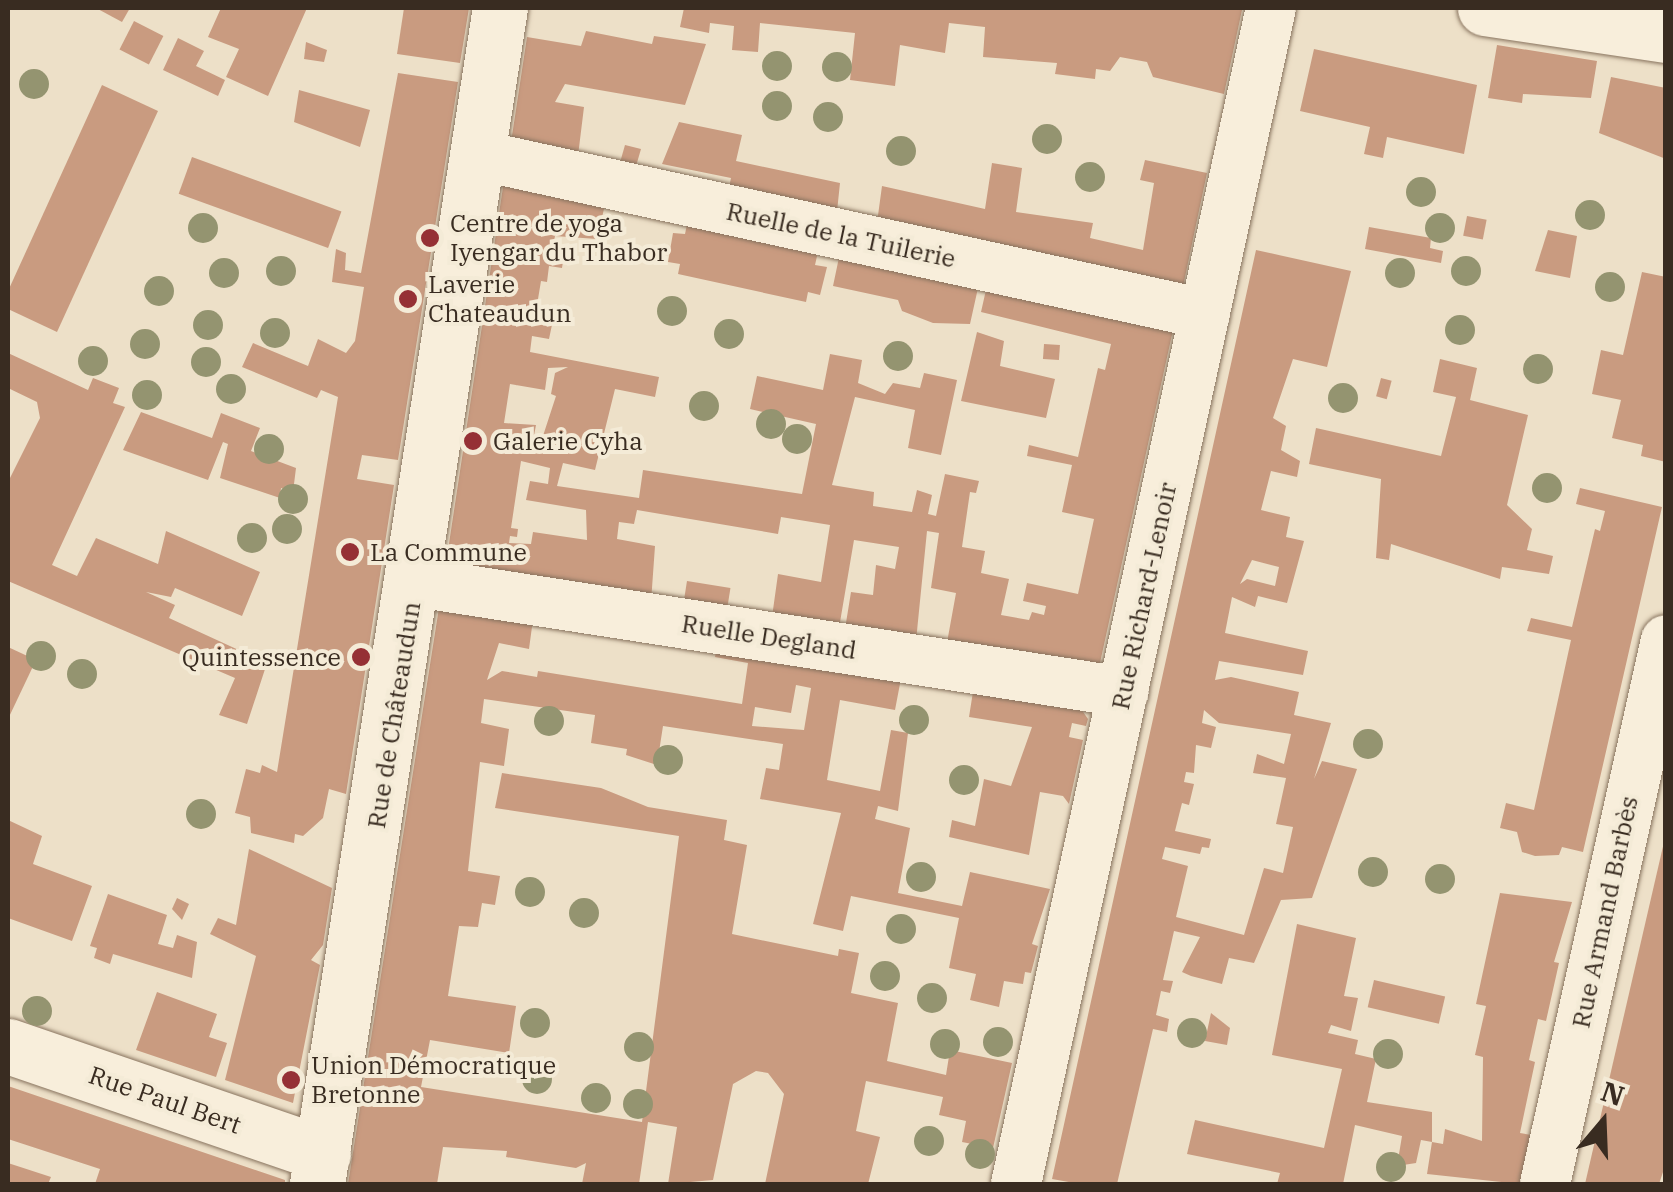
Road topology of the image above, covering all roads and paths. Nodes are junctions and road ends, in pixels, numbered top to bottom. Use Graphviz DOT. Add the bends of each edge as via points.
graph roads {
  1 [pos="500,8"];
  2 [pos="1271,8"];
  3 [pos="1485,8"];
  4 [pos="1666,36"];
  5 [pos="478,156"];
  6 [pos="1205,314"];
  7 [pos="416,582"];
  8 [pos="1666,640"];
  9 [pos="1123,692"];
  10 [pos="8,1046"];
  11 [pos="320,1169"];
  12 [pos="1016,1184"];
  13 [pos="1545,1184"];
  1 -- 5 [label="main road, Rue de Châteaudun"];
  2 -- 6 [label="street, Rue Richard-Lenoir"];
  3 -- 4 [label="main road"];
  5 -- 6 [label="street, Ruelle de la Tuilerie"];
  5 -- 7 [label="main road, Rue de Châteaudun"];
  6 -- 9 [label="street, Rue Richard-Lenoir"];
  7 -- 9 [label="street, Ruelle Degland"];
  7 -- 11 [label="main road, Rue de Châteaudun"];
  8 -- 13 [label="street, Rue Armand Barbès"];
  9 -- 12 [label="street, Rue Richard-Lenoir"];
  10 -- 11 [label="main road, Rue Paul Bert"];
}
